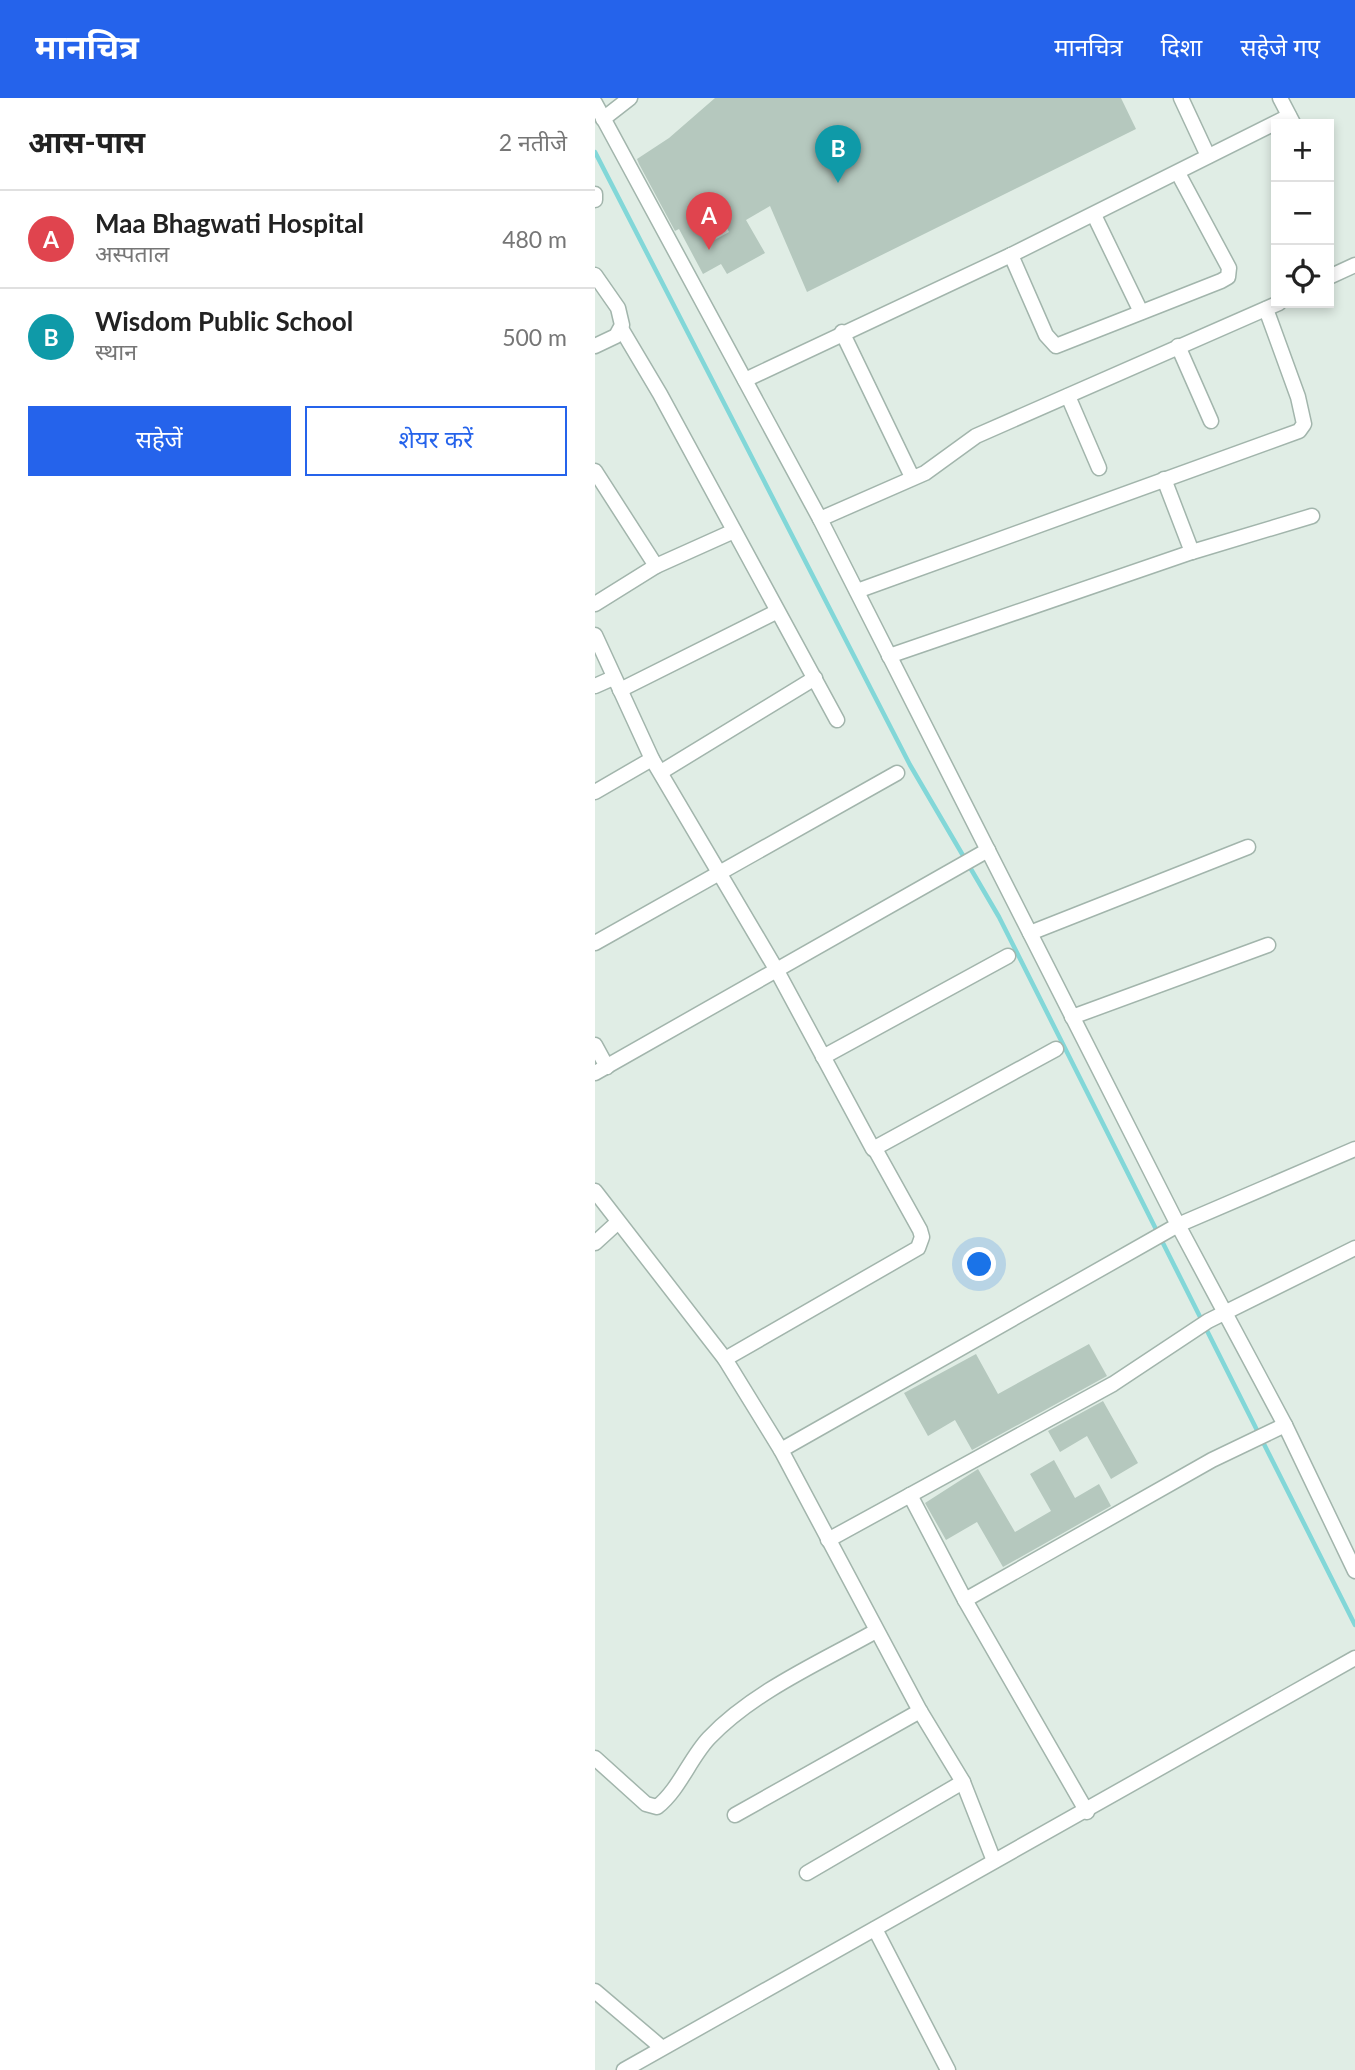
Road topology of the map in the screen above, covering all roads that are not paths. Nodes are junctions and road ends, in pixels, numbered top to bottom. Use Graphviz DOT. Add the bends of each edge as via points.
graph roads {
  1 [pos="630,98"];
  2 [pos="1181,98"];
  3 [pos="1280,98"];
  4 [pos="595,103"];
  5 [pos="603,119"];
  6 [pos="1290,119"];
  7 [pos="1271,129"];
  8 [pos="1208,156"];
  9 [pos="1178,173"];
  10 [pos="595,194"];
  11 [pos="595,200"];
  12 [pos="1094,215"];
  13 [pos="1011,255"];
  14 [pos="1355,265"];
  15 [pos="595,275"];
  16 [pos="1334,275"];
  17 [pos="1271,306"];
  18 [pos="1273,308"];
  19 [pos="1141,312"];
  20 [pos="622,330"];
  21 [pos="842,332"];
  22 [pos="595,345"];
  23 [pos="1178,346"];
  24 [pos="745,380"];
  25 [pos="1068,396"];
  26 [pos="1212,421"];
  27 [pos="1099,468"];
  28 [pos="595,471"];
  29 [pos="912,477"];
  30 [pos="1164,479"];
  31 [pos="1312,516"];
  32 [pos="820,519"];
  33 [pos="734,531"];
  34 [pos="1192,552"];
  35 [pos="656,566"];
  36 [pos="857,591"];
  37 [pos="595,604"];
  38 [pos="776,612"];
  39 [pos="595,635"];
  40 [pos="889,656"];
  41 [pos="815,678"];
  42 [pos="616,684"];
  43 [pos="595,686"];
  44 [pos="837,720"];
  45 [pos="652,759"];
  46 [pos="661,772"];
  47 [pos="897,774"];
  48 [pos="595,792"];
  49 [pos="1248,847"];
  50 [pos="983,853"];
  51 [pos="721,874"];
  52 [pos="1030,933"];
  53 [pos="595,943"];
  54 [pos="1268,945"];
  55 [pos="1008,956"];
  56 [pos="776,969"];
  57 [pos="1072,1017"];
  58 [pos="595,1045"];
  59 [pos="1056,1049"];
  60 [pos="823,1057"];
  61 [pos="601,1070"];
  62 [pos="875,1149"];
  63 [pos="1355,1149"];
  64 [pos="595,1191"];
  65 [pos="618,1222"];
  66 [pos="1168,1231"];
  67 [pos="595,1243"];
  68 [pos="1355,1248"];
  69 [pos="1223,1312"];
  70 [pos="725,1359"];
  71 [pos="1285,1424"];
  72 [pos="781,1450"];
  73 [pos="910,1495"];
  74 [pos="828,1540"];
  75 [pos="1355,1571"];
  76 [pos="965,1600"];
  77 [pos="876,1630"];
  78 [pos="1355,1658"];
  79 [pos="920,1711"];
  80 [pos="595,1758"];
  81 [pos="963,1782"];
  82 [pos="1087,1812"];
  83 [pos="735,1815"];
  84 [pos="994,1861"];
  85 [pos="807,1873"];
  86 [pos="874,1929"];
  87 [pos="595,1992"];
  88 [pos="661,2048"];
  89 [pos="624,2070"];
  90 [pos="948,2070"];
  1 -- 5 [label="street"];
  2 -- 8 [label="street"];
  3 -- 6 [label="street"];
  4 -- 5 [label="street"];
  5 -- 24 [label="street"];
  7 -- 8 [label="street"];
  8 -- 9 [label="street"];
  9 -- 12 [label="street"];
  9 -- 19 [label="street" via="1230,272 1221,281"];
  10 -- 11 [label="street"];
  12 -- 13 [label="street"];
  12 -- 19 [label="street"];
  13 -- 19 [label="street" via="1056,346"];
  13 -- 21 [label="street"];
  14 -- 16 [label="street"];
  15 -- 20 [label="street" via="618,308"];
  17 -- 23 [label="street"];
  18 -- 30 [label="street" via="1304,424 1299,431"];
  20 -- 22 [label="street"];
  20 -- 33 [label="street"];
  21 -- 24 [label="street"];
  21 -- 29 [label="street"];
  23 -- 25 [label="street"];
  23 -- 26 [label="street"];
  24 -- 32 [label="street"];
  25 -- 27 [label="street"];
  25 -- 29 [label="street" via="977,436 937,466"];
  28 -- 35 [label="street"];
  29 -- 32 [label="street"];
  30 -- 34 [label="street"];
  30 -- 36 [label="street"];
  31 -- 34 [label="street"];
  32 -- 36 [label="street"];
  33 -- 35 [label="street"];
  33 -- 38 [label="street"];
  34 -- 40 [label="street"];
  35 -- 37 [label="street"];
  36 -- 40 [label="street"];
  38 -- 41 [label="street"];
  38 -- 42 [label="street"];
  39 -- 42 [label="street"];
  40 -- 50 [label="street"];
  41 -- 44 [label="street"];
  41 -- 46 [label="street"];
  42 -- 43 [label="street"];
  42 -- 45 [label="street"];
  45 -- 46 [label="street"];
  45 -- 48 [label="street"];
  46 -- 51 [label="street"];
  47 -- 51 [label="street"];
  49 -- 52 [label="street"];
  50 -- 52 [label="street"];
  50 -- 56 [label="street"];
  51 -- 53 [label="street"];
  51 -- 56 [label="street"];
  52 -- 57 [label="street"];
  54 -- 57 [label="street"];
  55 -- 60 [label="street"];
  56 -- 60 [label="street"];
  56 -- 61 [label="street"];
  57 -- 66 [label="street"];
  58 -- 61 [label="street"];
  59 -- 62 [label="street"];
  60 -- 62 [label="street"];
  62 -- 70 [label="street" via="920,1230 918,1248"];
  63 -- 66 [label="street"];
  64 -- 65 [label="street"];
  65 -- 67 [label="street"];
  65 -- 70 [label="street"];
  66 -- 69 [label="street"];
  66 -- 72 [label="street"];
  68 -- 69 [label="street"];
  69 -- 71 [label="street"];
  69 -- 73 [label="street" via="1113,1384"];
  70 -- 72 [label="street"];
  71 -- 75 [label="street"];
  71 -- 76 [label="street"];
  72 -- 74 [label="street"];
  73 -- 74 [label="street"];
  73 -- 76 [label="street"];
  74 -- 77 [label="street"];
  76 -- 82 [label="street"];
  77 -- 79 [label="street"];
  77 -- 80 [label="street" via="728,1720 695,1754 657,1807 646,1804"];
  78 -- 82 [label="street"];
  79 -- 81 [label="street"];
  79 -- 83 [label="street"];
  81 -- 84 [label="street"];
  81 -- 85 [label="street"];
  82 -- 84 [label="street"];
  84 -- 86 [label="street"];
  86 -- 88 [label="street"];
  86 -- 90 [label="street"];
  87 -- 88 [label="street"];
  88 -- 89 [label="street"];
}
